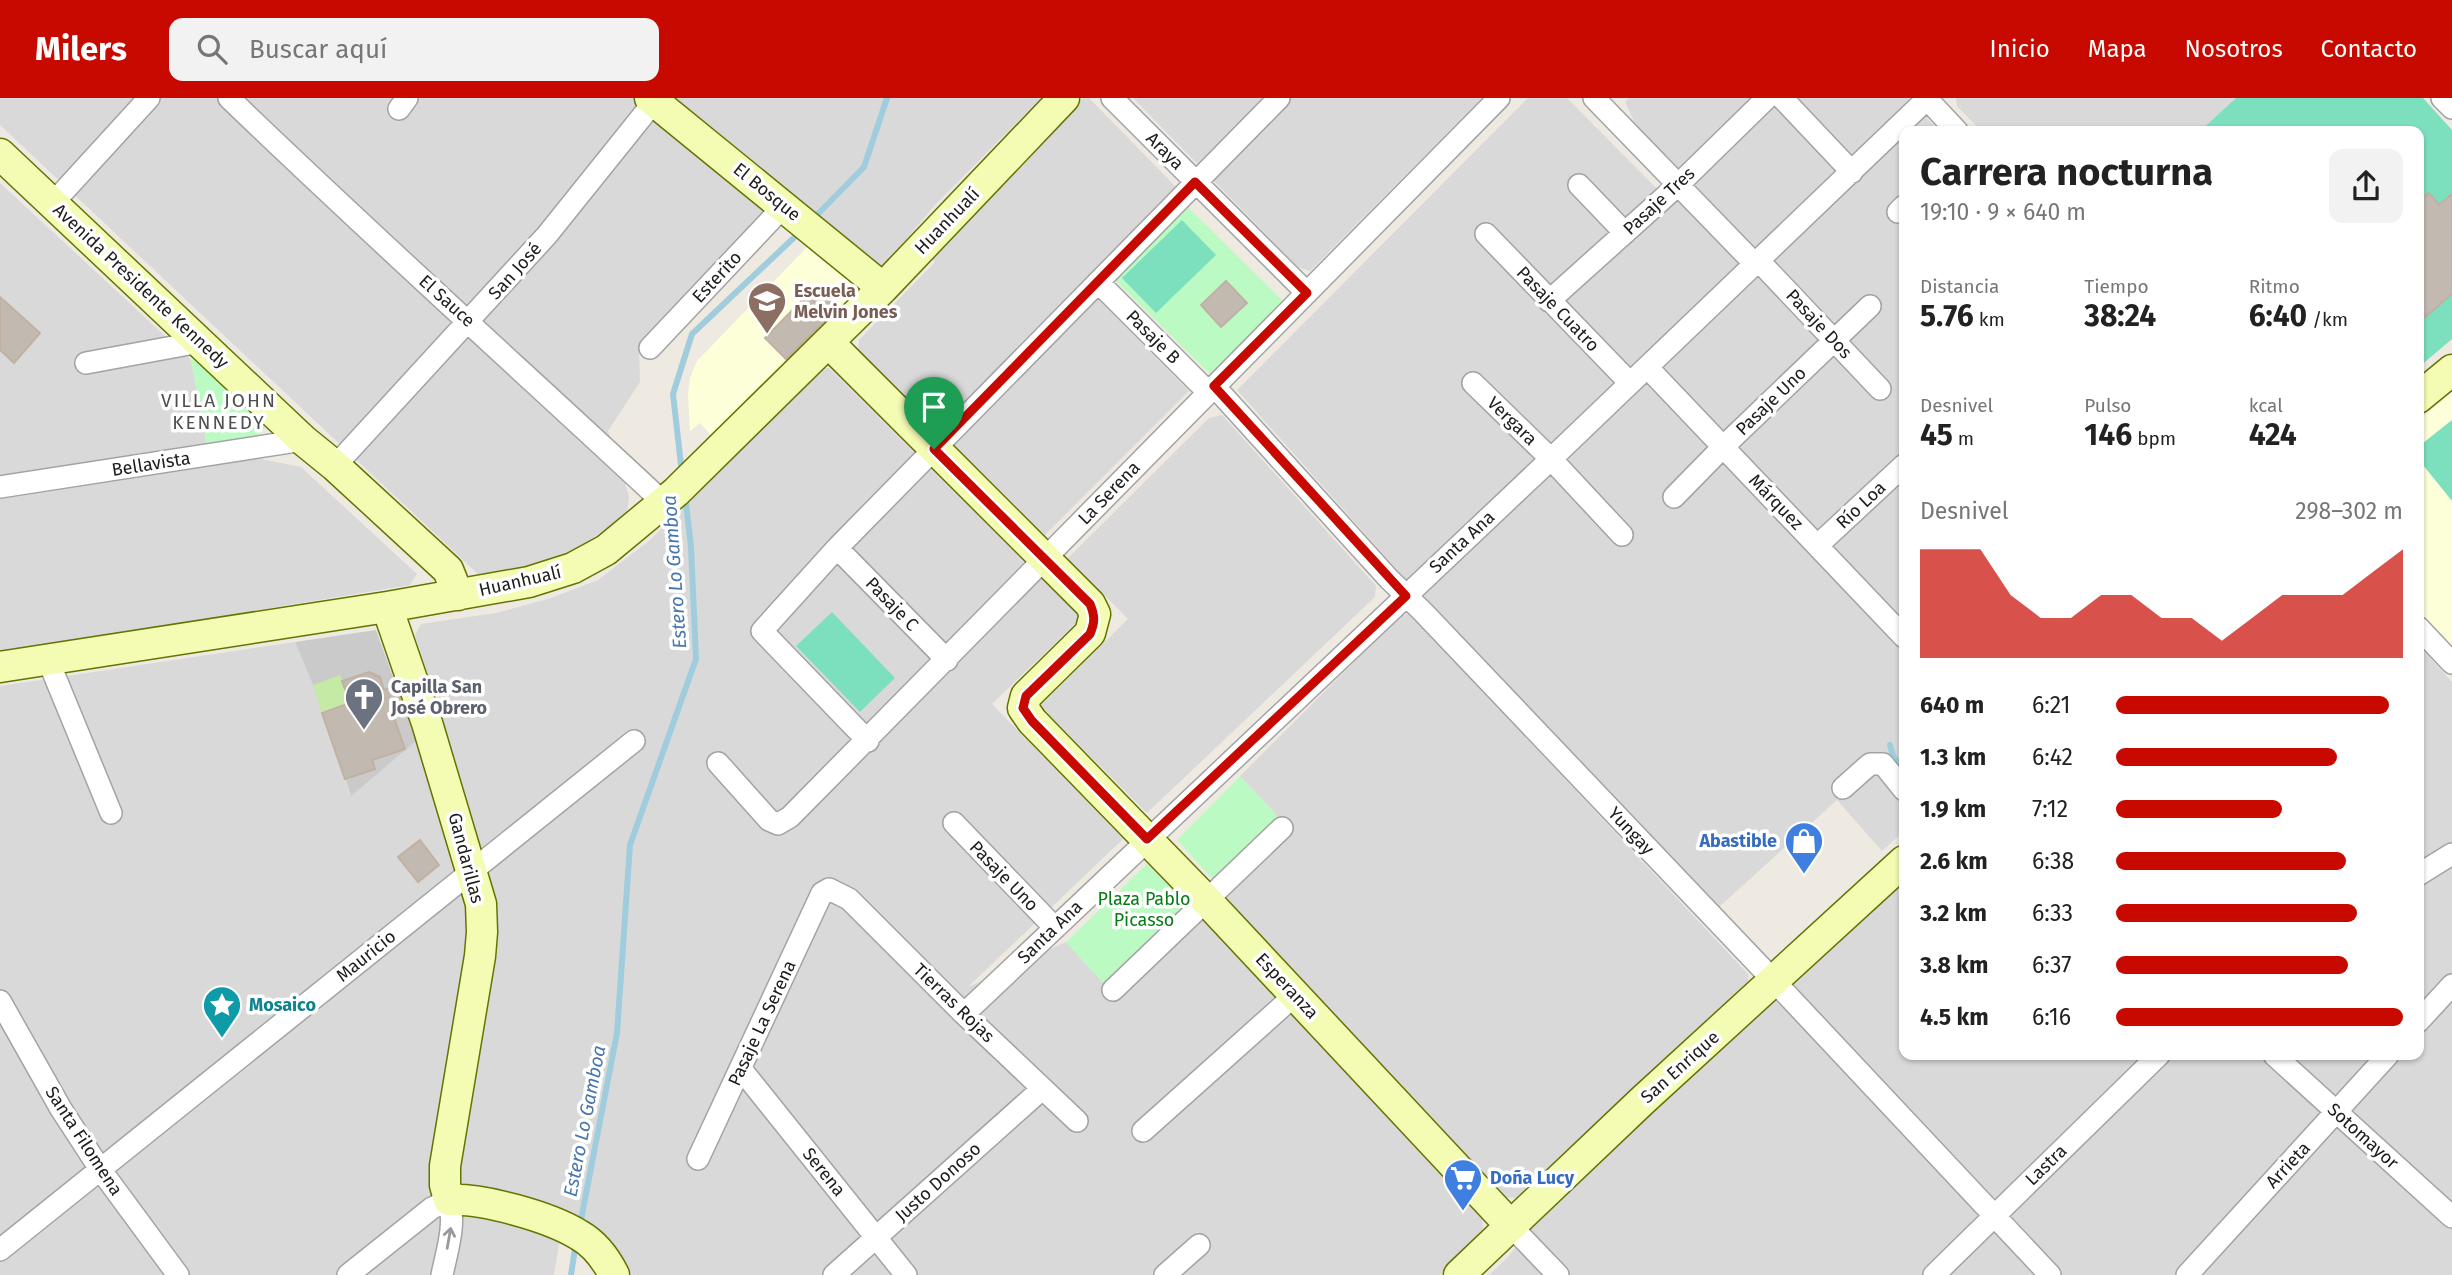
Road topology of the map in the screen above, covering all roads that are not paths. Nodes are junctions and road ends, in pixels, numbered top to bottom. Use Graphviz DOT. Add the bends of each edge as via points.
graph roads {
  1 [pos="149,98"];
  2 [pos="229,98"];
  3 [pos="1064,98"];
  4 [pos="1112,98"];
  5 [pos="1279,98"];
  6 [pos="1499,98"];
  7 [pos="1594,98"];
  8 [pos="1767,98"];
  9 [pos="1782,98"];
  10 [pos="1927,98"];
  11 [pos="2442,98"];
  12 [pos="654,99"];
  13 [pos="2452,108"];
  14 [pos="1952,126"];
  15 [pos="0,154"];
  16 [pos="1852,172"];
  17 [pos="1195,182"];
  18 [pos="1579,185"];
  19 [pos="1678,185"];
  20 [pos="53,203"];
  21 [pos="788,209"];
  22 [pos="1625,233"];
  23 [pos="1486,234"];
  24 [pos="1756,261"];
  25 [pos="1098,282"];
  26 [pos="883,288"];
  27 [pos="1307,293"];
  28 [pos="1549,301"];
  29 [pos="1870,306"];
  30 [pos="470,321"];
  31 [pos="1834,340"];
  32 [pos="200,342"];
  33 [pos="828,342"];
  34 [pos="650,348"];
  35 [pos="86,363"];
  36 [pos="1647,367"];
  37 [pos="2452,370"];
  38 [pos="1473,383"];
  39 [pos="1630,383"];
  40 [pos="1211,389"];
  41 [pos="1880,389"];
  42 [pos="2424,393"];
  43 [pos="303,440"];
  44 [pos="1723,447"];
  45 [pos="934,449"];
  46 [pos="1551,459"];
  47 [pos="335,466"];
  48 [pos="1899,470"];
  49 [pos="0,488"];
  50 [pos="1674,497"];
  51 [pos="670,498"];
  52 [pos="1622,535"];
  53 [pos="1818,545"];
  54 [pos="837,548"];
  55 [pos="1045,558"];
  56 [pos="458,595"];
  57 [pos="1406,596"];
  58 [pos="387,607"];
  59 [pos="1899,632"];
  60 [pos="2424,633"];
  61 [pos="48,660"];
  62 [pos="947,660"];
  63 [pos="2452,663"];
  64 [pos="0,667"];
  65 [pos="634,741"];
  66 [pos="868,741"];
  67 [pos="718,763"];
  68 [pos="1899,784"];
  69 [pos="1843,788"];
  70 [pos="111,813"];
  71 [pos="954,823"];
  72 [pos="1282,828"];
  73 [pos="1147,839"];
  74 [pos="2452,853"];
  75 [pos="1899,866"];
  76 [pos="472,871"];
  77 [pos="2424,871"];
  78 [pos="829,889"];
  79 [pos="1207,901"];
  80 [pos="1055,928"];
  81 [pos="1775,982"];
  82 [pos="2452,985"];
  83 [pos="1113,990"];
  84 [pos="1295,995"];
  85 [pos="0,1001"];
  86 [pos="964,1014"];
  87 [pos="2424,1015"];
  88 [pos="2154,1060"];
  89 [pos="2279,1060"];
  90 [pos="2383,1060"];
  91 [pos="741,1069"];
  92 [pos="1042,1088"];
  93 [pos="2336,1112"];
  94 [pos="1077,1121"];
  95 [pos="1143,1131"];
  96 [pos="698,1159"];
  97 [pos="100,1169"];
  98 [pos="449,1200"];
  99 [pos="1995,1215"];
  100 [pos="2452,1217"];
  101 [pos="1510,1225"];
  102 [pos="876,1237"];
  103 [pos="1199,1245"];
  104 [pos="0,1250"];
  105 [pos="178,1275"];
  106 [pos="348,1275"];
  107 [pos="442,1275"];
  108 [pos="614,1275"];
  109 [pos="834,1275"];
  110 [pos="906,1275"];
  111 [pos="1165,1275"];
  112 [pos="1459,1275"];
  113 [pos="1558,1275"];
  114 [pos="1934,1275"];
  115 [pos="2050,1275"];
  116 [pos="2187,1275"];
  1 -- 20 [label="street"];
  2 -- 30 [label="street, El Sauce"];
  3 -- 26 [label="street, Huanhualí"];
  4 -- 17 [label="street, Araya"];
  5 -- 17 [label="street"];
  6 -- 27 [label="street, La Serena"];
  7 -- 19 [label="street"];
  8 -- 19 [label="street, Pasaje Tres"];
  9 -- 16 [label="street"];
  10 -- 14 [label="street"];
  10 -- 16 [label="street, Santa Ana"];
  11 -- 13 [label="street"];
  12 -- 21 [label="street, El Bosque"];
  12 -- 30 [label="street, San José" via="547,235"];
  15 -- 20 [label="street, Avenida Presidente Kennedy"];
  16 -- 24 [label="street, Santa Ana"];
  17 -- 25 [label="street"];
  17 -- 27 [label="street, Araya"];
  18 -- 22 [label="street"];
  19 -- 22 [label="street, Pasaje Tres"];
  19 -- 24 [label="street"];
  20 -- 32 [label="street, Avenida Presidente Kennedy"];
  21 -- 26 [label="street, El Bosque"];
  21 -- 34 [label="street, Esterito"];
  22 -- 28 [label="street, Pasaje Tres"];
  23 -- 28 [label="street, Pasaje Cuatro"];
  24 -- 31 [label="street, Pasaje Dos"];
  24 -- 36 [label="street, Santa Ana"];
  25 -- 40 [label="street, Pasaje B"];
  25 -- 45 [label="street"];
  26 -- 33 [label="street, Huanhualí"];
  27 -- 40 [label="street, La Serena"];
  28 -- 39 [label="street, Pasaje Cuatro"];
  29 -- 31 [label="street, Pasaje Uno"];
  30 -- 47 [label="street, San José"];
  30 -- 51 [label="street, El Sauce"];
  31 -- 41 [label="street, Pasaje Dos"];
  31 -- 44 [label="street, Pasaje Uno"];
  32 -- 35 [label="street"];
  32 -- 43 [label="street, Avenida Presidente Kennedy"];
  33 -- 45 [label="street"];
  33 -- 51 [label="street, Huanhualí"];
  36 -- 39 [label="street, Santa Ana"];
  36 -- 44 [label="street, Márquez"];
  37 -- 42 [label="street"];
  38 -- 46 [label="street, Vergara"];
  39 -- 46 [label="street, Santa Ana"];
  40 -- 55 [label="street, La Serena"];
  40 -- 57 [label="street, Yungay"];
  43 -- 47 [label="street, Avenida Presidente Kennedy"];
  43 -- 49 [label="street, Bellavista"];
  44 -- 50 [label="street, Pasaje Uno"];
  44 -- 53 [label="street, Márquez"];
  45 -- 54 [label="street"];
  45 -- 55 [label="street"];
  46 -- 52 [label="street, Vergara"];
  46 -- 57 [label="street, Santa Ana"];
  47 -- 56 [label="street, Avenida Presidente Kennedy" via="448,570"];
  48 -- 53 [label="street, Río Loa"];
  51 -- 56 [label="street, Huanhualí" via="606,550 573,568 529,582"];
  53 -- 59 [label="street, Márquez"];
  54 -- 62 [label="street, Pasaje C"];
  54 -- 66 [label="street" via="762,631"];
  55 -- 62 [label="street, La Serena"];
  55 -- 73 [label="street, Esperanza" via="1090,604 1094,624 1090,634 1026,696 1023,708"];
  56 -- 58 [label="street, Huanhualí"];
  57 -- 73 [label="street, Santa Ana"];
  57 -- 81 [label="street, Yungay"];
  58 -- 61 [label="street, Huanhualí"];
  58 -- 76 [label="street, Gandarillas"];
  60 -- 63 [label="street"];
  61 -- 64 [label="street, Huanhualí"];
  61 -- 70 [label="street"];
  62 -- 66 [label="street, La Serena"];
  65 -- 76 [label="street, Mauricio"];
  66 -- 67 [label="street, La Serena" via="779,824 769,820"];
  68 -- 69 [label="street" via="1883,764 1870,764"];
  71 -- 80 [label="street, Pasaje Uno"];
  72 -- 79 [label="street"];
  73 -- 79 [label="street, Esperanza"];
  73 -- 80 [label="street, Santa Ana"];
  74 -- 77 [label="street"];
  75 -- 81 [label="street, San Enrique"];
  76 -- 97 [label="street, Mauricio"];
  76 -- 98 [label="street, Gandarillas" via="481,904 482,932 445,1166"];
  78 -- 86 [label="street, Tierras Rojas" via="849,899"];
  78 -- 91 [label="street, Pasaje La Serena" via="822,893"];
  79 -- 83 [label="street"];
  79 -- 84 [label="street, Esperanza"];
  80 -- 86 [label="street, Santa Ana"];
  81 -- 99 [label="street, Yungay"];
  81 -- 101 [label="street, San Enrique"];
  82 -- 87 [label="street"];
  84 -- 95 [label="street"];
  84 -- 101 [label="street, Esperanza"];
  85 -- 97 [label="street, Santa Filomena"];
  86 -- 92 [label="street, Tierras Rojas"];
  88 -- 99 [label="street, Lastra"];
  89 -- 93 [label="street, Sotomayor"];
  90 -- 93 [label="street, Arrieta"];
  91 -- 96 [label="street, Pasaje La Serena"];
  91 -- 102 [label="street, Serena"];
  92 -- 94 [label="street, Tierras Rojas"];
  92 -- 102 [label="street, Justo Donoso"];
  93 -- 100 [label="street, Sotomayor"];
  93 -- 116 [label="street, Arrieta"];
  97 -- 104 [label="street, Mauricio"];
  97 -- 105 [label="street, Santa Filomena"];
  98 -- 106 [label="street" via="432,1208"];
  107 -- 98 [label="street, one-way" via="452,1223"];
  98 -- 108 [label="street" via="480,1200 565,1227 593,1246"];
  99 -- 114 [label="street, Lastra"];
  99 -- 115 [label="street, Yungay"];
  101 -- 112 [label="street, San Enrique"];
  101 -- 113 [label="street, Esperanza"];
  102 -- 109 [label="street, Justo Donoso"];
  102 -- 110 [label="street, Serena"];
  103 -- 111 [label="street"];
}
